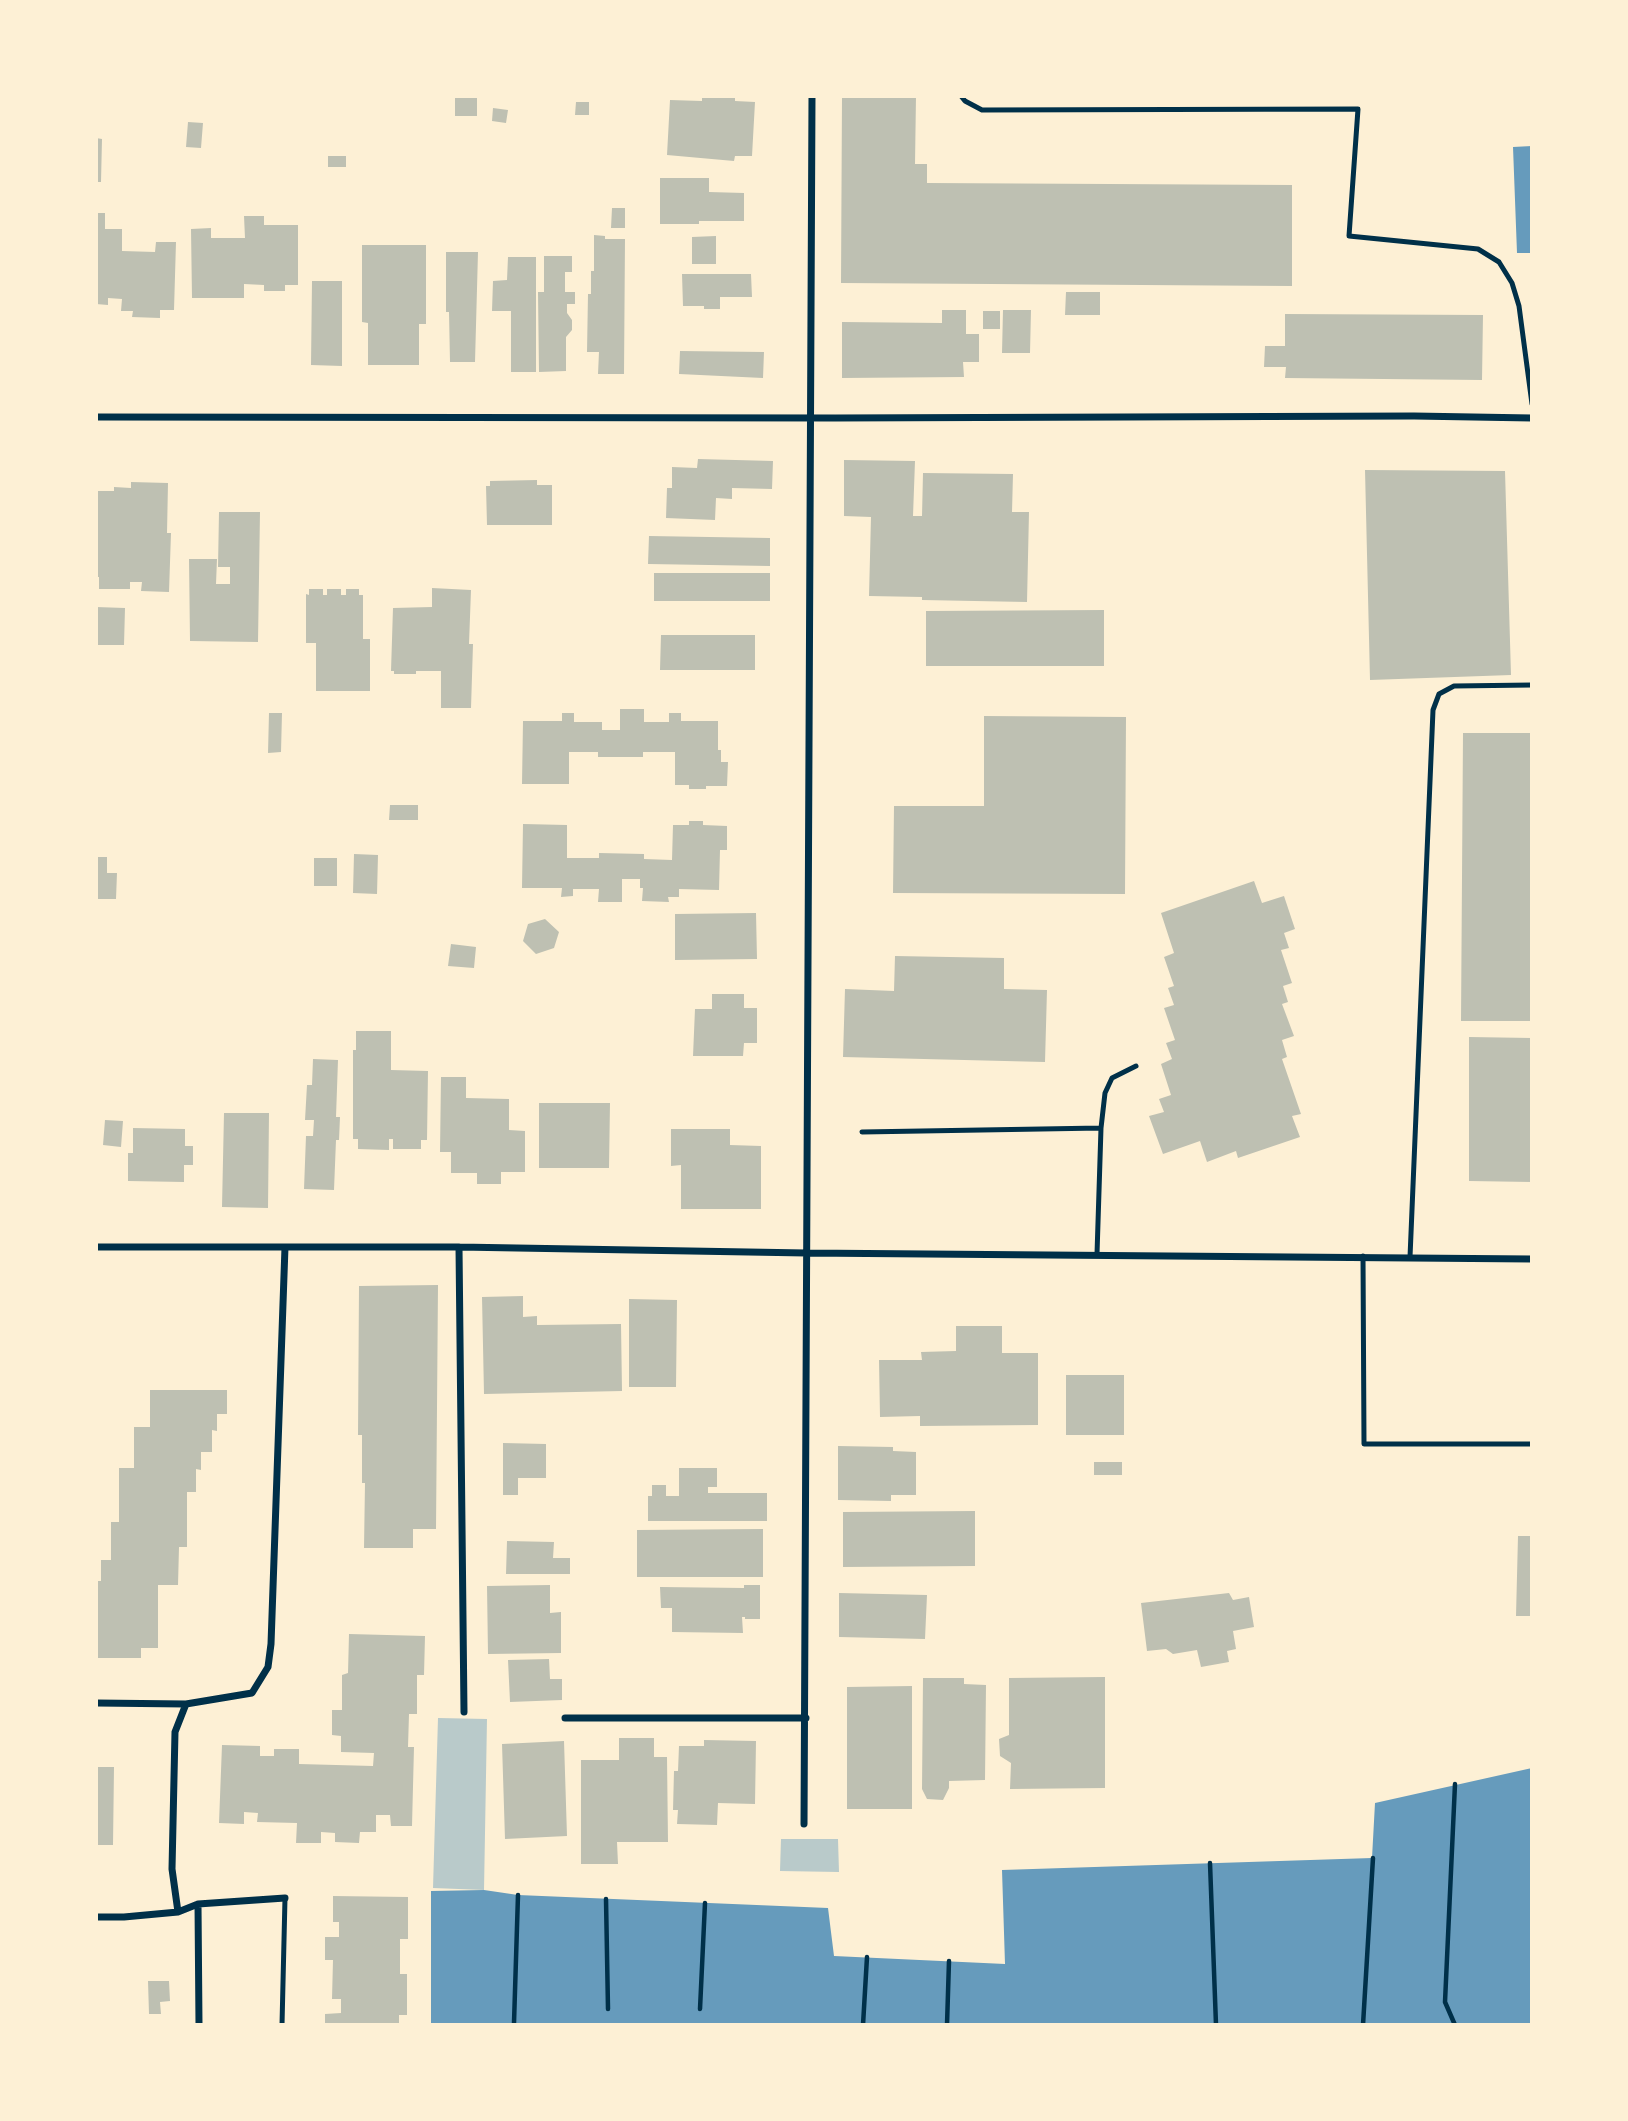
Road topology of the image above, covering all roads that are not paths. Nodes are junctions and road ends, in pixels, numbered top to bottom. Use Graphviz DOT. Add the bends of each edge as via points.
graph roads {
  1 [pos="812,96"];
  2 [pos="961,96"];
  3 [pos="1532,404"];
  4 [pos="96,417"];
  5 [pos="812,418"];
  6 [pos="1532,418"];
  7 [pos="1532,685"];
  8 [pos="1136,1066"];
  9 [pos="1101,1128"];
  10 [pos="862,1132"];
  11 [pos="96,1247"];
  12 [pos="285,1247"];
  13 [pos="459,1247"];
  14 [pos="806,1253"];
  15 [pos="1097,1254"];
  16 [pos="1363,1256"];
  17 [pos="1410,1257"];
  18 [pos="1532,1259"];
  19 [pos="1532,1444"];
  20 [pos="96,1703"];
  21 [pos="186,1704"];
  22 [pos="464,1712"];
  23 [pos="565,1718"];
  24 [pos="806,1718"];
  25 [pos="804,1824"];
  26 [pos="285,1898"];
  27 [pos="198,1904"];
  28 [pos="178,1912"];
  29 [pos="96,1917"];
  30 [pos="199,2025"];
  31 [pos="282,2025"];
  1 -- 5 [label="street"];
  2 -- 3 [label="lane" via="982,110 1358,109 1349,236 1478,249 1499,262 1519,306"];
  4 -- 5 [label="street"];
  5 -- 6 [label="street"];
  5 -- 14 [label="street"];
  7 -- 17 [label="lane" via="1454,686 1439,694 1433,710"];
  8 -- 9 [label="lane" via="1112,1079 1105,1093"];
  9 -- 10 [label="lane"];
  9 -- 15 [label="lane"];
  11 -- 12 [label="street"];
  12 -- 13 [label="street"];
  12 -- 21 [label="street" via="268,1667 252,1693"];
  13 -- 14 [label="street"];
  13 -- 22 [label="street"];
  14 -- 15 [label="street"];
  14 -- 24 [label="street"];
  15 -- 16 [label="street"];
  16 -- 17 [label="street"];
  16 -- 19 [label="lane" via="1364,1444"];
  17 -- 18 [label="street"];
  20 -- 21 [label="street"];
  21 -- 28 [label="street" via="175,1732 172,1869"];
  23 -- 24 [label="street"];
  24 -- 25 [label="street"];
  26 -- 27 [label="street"];
  26 -- 31 [label="lane"];
  27 -- 28 [label="street"];
  27 -- 30 [label="street"];
  28 -- 29 [label="street"];
}
